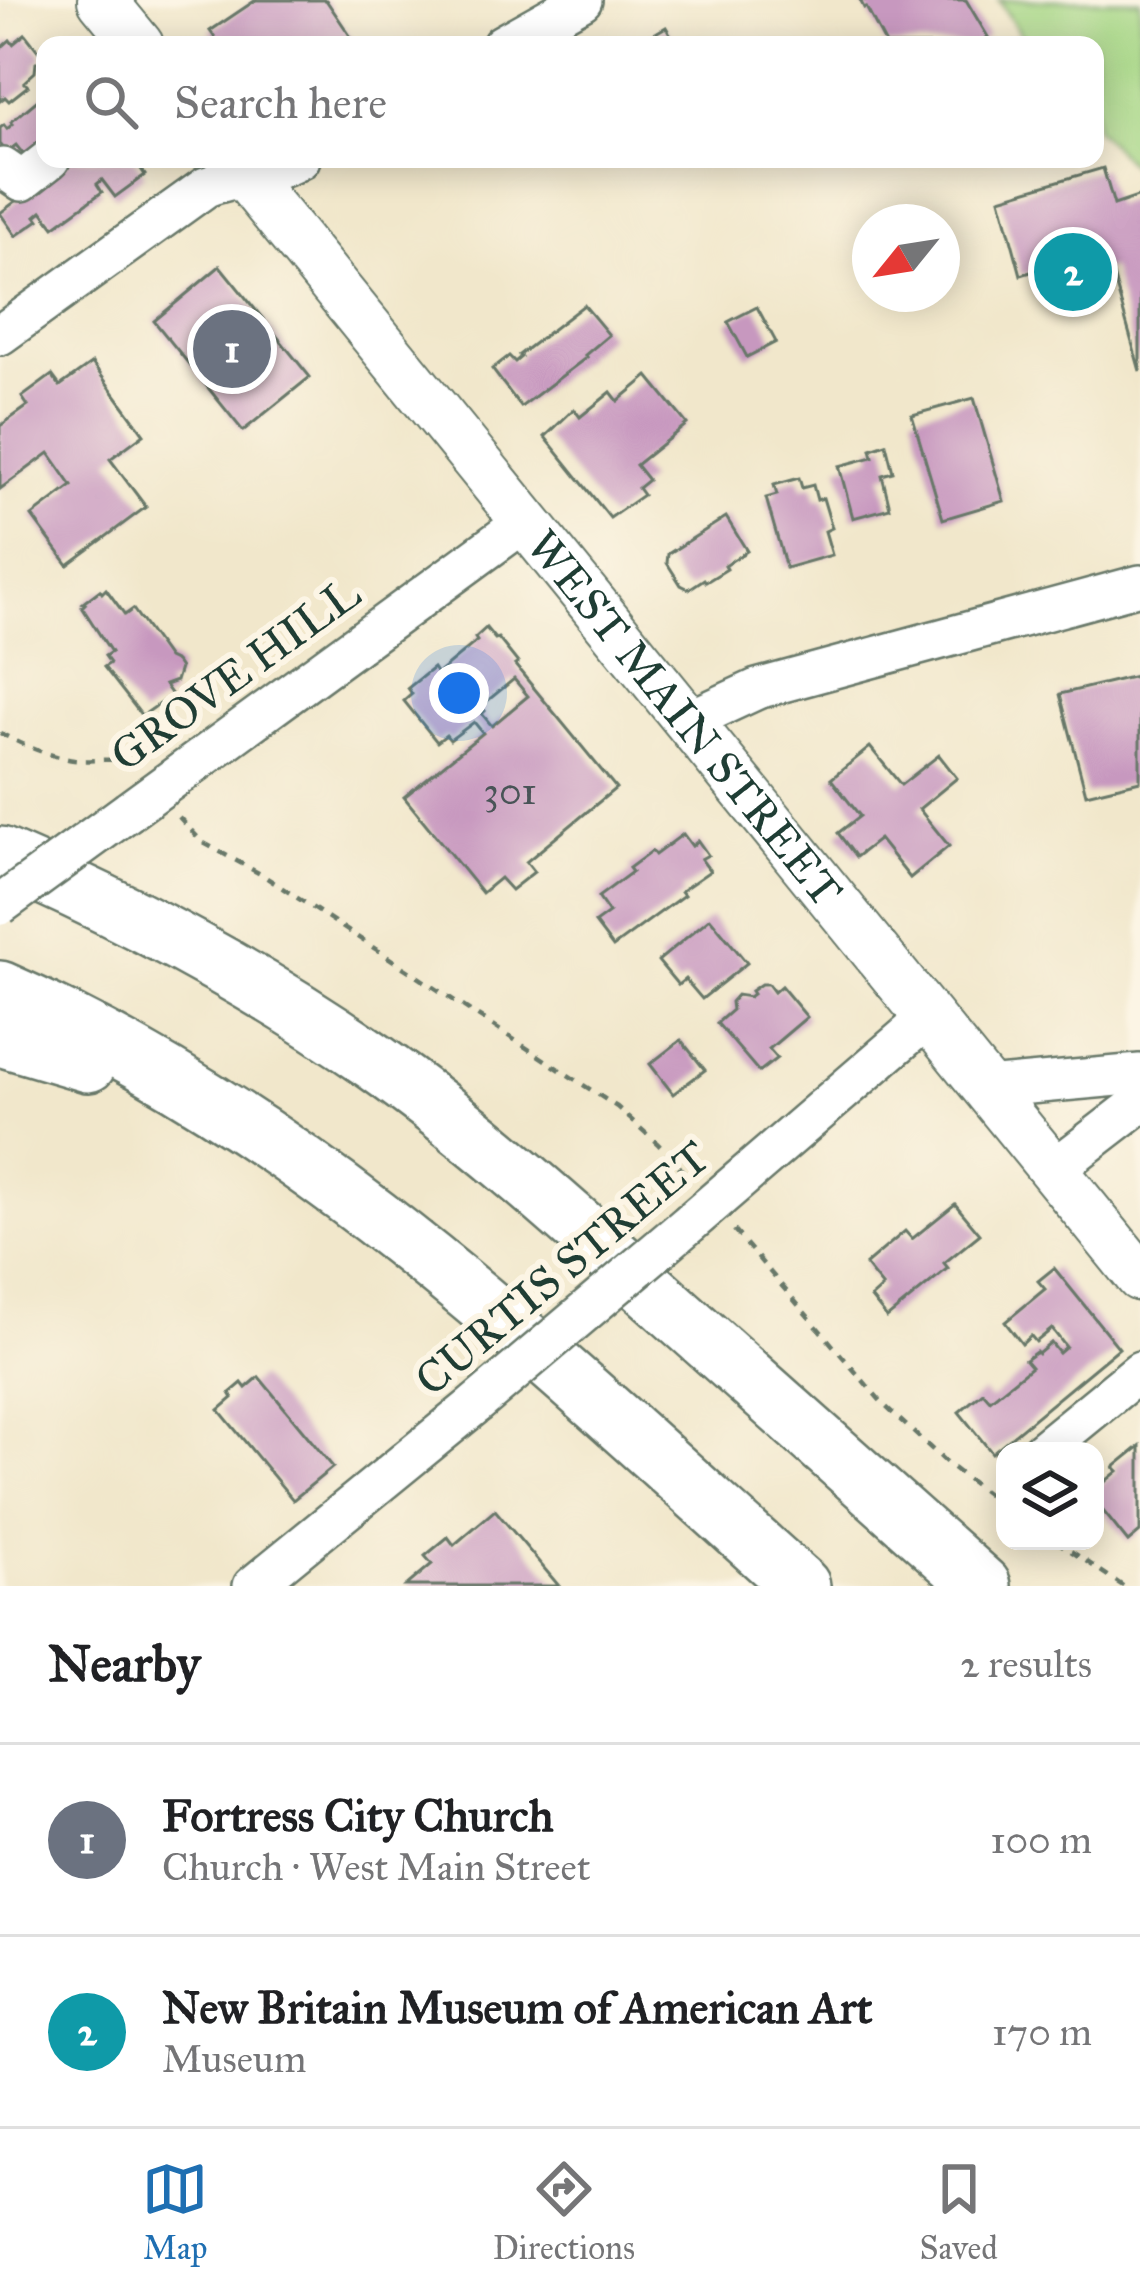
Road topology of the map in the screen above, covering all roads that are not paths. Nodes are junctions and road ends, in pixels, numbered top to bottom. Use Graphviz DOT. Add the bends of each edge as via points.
graph roads {
  1 [pos="102,0"];
  2 [pos="582,0"];
  3 [pos="132,36"];
  4 [pos="518,36"];
  5 [pos="39,168"];
  6 [pos="237,168"];
  7 [pos="239,168"];
  8 [pos="252,168"];
  9 [pos="283,168"];
  10 [pos="0,170"];
  11 [pos="0,335"];
  12 [pos="526,521"];
  13 [pos="1140,585"];
  14 [pos="688,721"];
  15 [pos="0,856"];
  16 [pos="0,905"];
  17 [pos="0,990"];
  18 [pos="928,1017"];
  19 [pos="0,1036"];
  20 [pos="1140,1074"];
  21 [pos="986,1088"];
  22 [pos="1140,1103"];
  23 [pos="216,1107"];
  24 [pos="1053,1169"];
  25 [pos="1140,1277"];
  26 [pos="1140,1371"];
  27 [pos="1053,1442"];
  28 [pos="253,1586"];
  29 [pos="801,1586"];
  30 [pos="982,1586"];
  1 -- 3 [label="main road"];
  2 -- 4 [label="street"];
  5 -- 10 [label="street" via="22,181"];
  6 -- 11 [label="street"];
  7 -- 12 [label="main road, WEST MAIN STREET"];
  8 -- 9 [label="street"];
  12 -- 14 [label="main road, WEST MAIN STREET"];
  12 -- 16 [label="street, GROVE HILL, bridge"];
  13 -- 14 [label="street" via="757,689"];
  14 -- 18 [label="main road, WEST MAIN STREET"];
  15 -- 30 [label="highway" via="239,977 426,1100"];
  17 -- 23 [label="highway"];
  18 -- 21 [label="main road, WEST MAIN STREET"];
  18 -- 28 [label="street, CURTIS STREET, bridge"];
  19 -- 23 [label="highway"];
  20 -- 21 [label="street"];
  21 -- 24 [label="main road, WEST MAIN STREET"];
  22 -- 24 [label="street"];
  23 -- 29 [label="highway" via="426,1256"];
  24 -- 25 [label="main road, WEST MAIN STREET"];
  26 -- 27 [label="street"];
}
